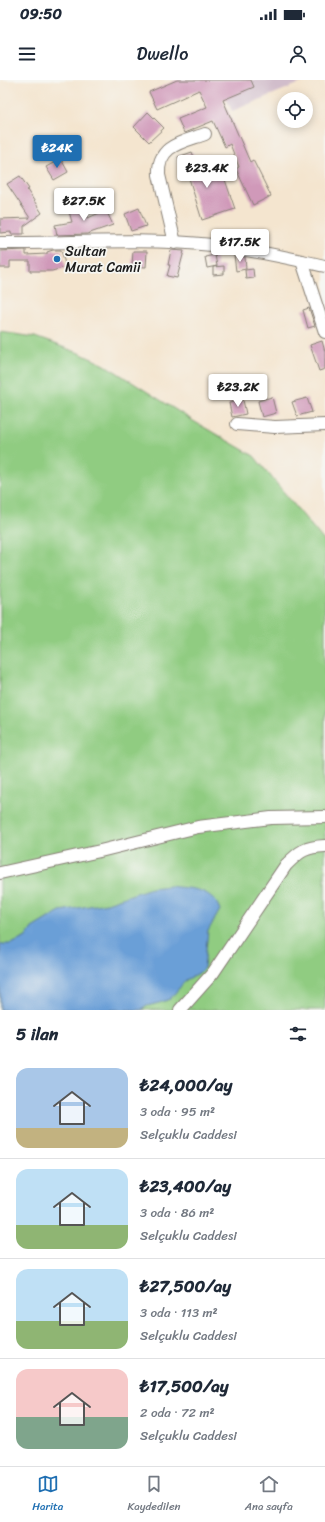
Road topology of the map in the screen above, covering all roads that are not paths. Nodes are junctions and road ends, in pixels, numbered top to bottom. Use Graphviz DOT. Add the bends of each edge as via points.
graph roads {
  1 [pos="205,134"];
  2 [pos="0,243"];
  3 [pos="176,243"];
  4 [pos="302,261"];
  5 [pos="325,266"];
  6 [pos="325,332"];
  7 [pos="237,424"];
  8 [pos="325,425"];
  9 [pos="325,817"];
  10 [pos="325,846"];
  11 [pos="0,873"];
  12 [pos="180,1010"];
  1 -- 3 [label="street" via="171,147 161,159 159,175"];
  2 -- 3 [label="street"];
  3 -- 4 [label="street" via="242,249"];
  4 -- 5 [label="street"];
  4 -- 6 [label="street"];
  7 -- 8 [label="street" via="275,427"];
  9 -- 11 [label="street" via="271,818 198,827"];
  10 -- 12 [label="street" via="299,852 286,865 213,973"];
}
